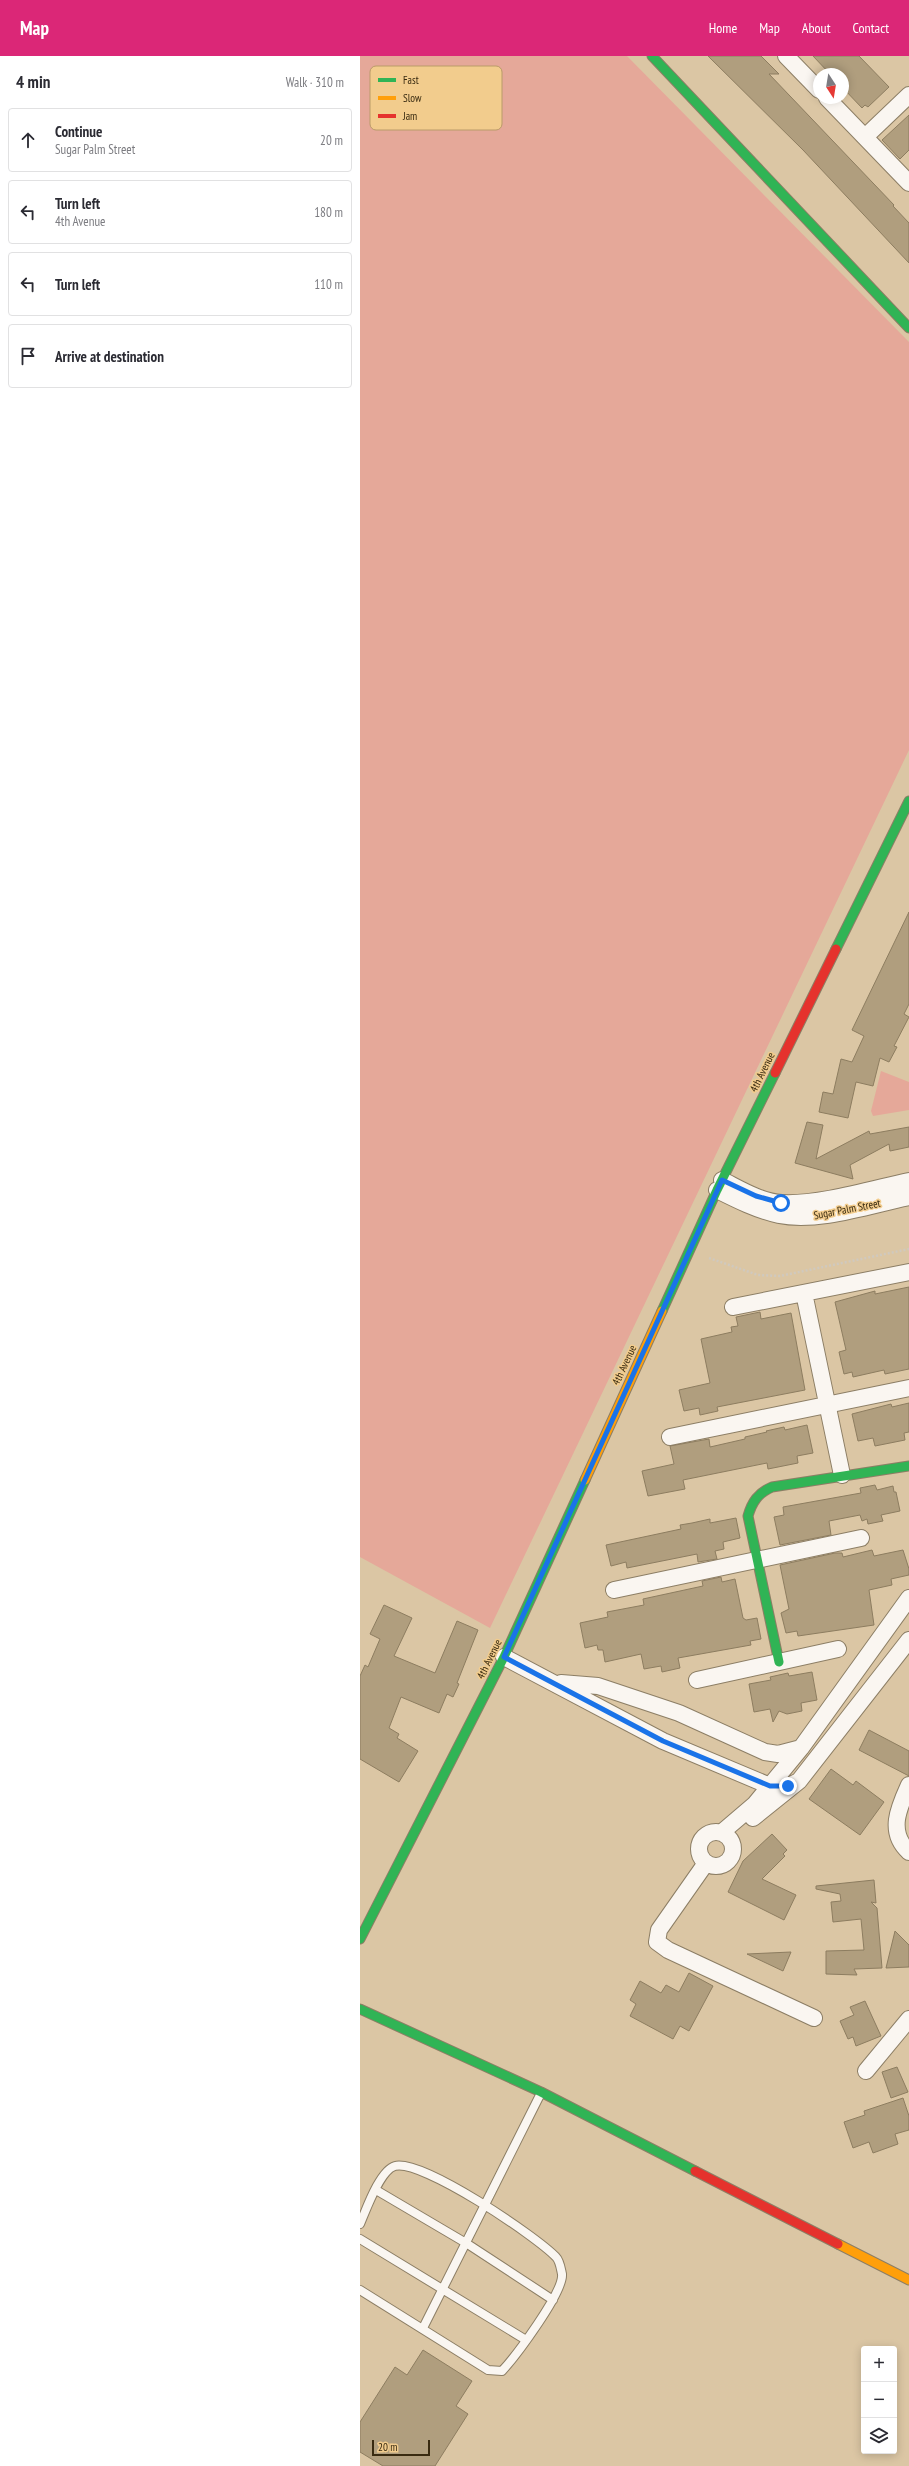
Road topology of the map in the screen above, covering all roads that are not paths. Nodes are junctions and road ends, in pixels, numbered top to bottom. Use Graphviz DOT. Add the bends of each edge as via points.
graph roads {
  1 [pos="652,56"];
  2 [pos="786,56"];
  3 [pos="813,84"];
  4 [pos="909,95"];
  5 [pos="833,104"];
  6 [pos="865,137"];
  7 [pos="909,183"];
  8 [pos="909,328"];
  9 [pos="909,801"];
  10 [pos="909,1181"];
  11 [pos="719,1185"];
  12 [pos="909,1197"];
  13 [pos="909,1272"];
  14 [pos="804,1293"];
  15 [pos="733,1308"];
  16 [pos="909,1388"];
  17 [pos="827,1405"];
  18 [pos="670,1437"];
  19 [pos="909,1466"];
  20 [pos="842,1476"];
  21 [pos="861,1538"];
  22 [pos="758,1560"];
  23 [pos="614,1590"];
  24 [pos="909,1598"];
  25 [pos="909,1640"];
  26 [pos="838,1649"];
  27 [pos="504,1657"];
  28 [pos="779,1662"];
  29 [pos="697,1680"];
  30 [pos="554,1683"];
  31 [pos="801,1748"];
  32 [pos="798,1781"];
  33 [pos="909,1785"];
  34 [pos="770,1786"];
  35 [pos="726,1835"];
  36 [pos="909,1852"];
  37 [pos="706,1863"];
  38 [pos="360,1939"];
  39 [pos="360,2009"];
  40 [pos="814,2018"];
  41 [pos="909,2020"];
  42 [pos="866,2071"];
  43 [pos="541,2092"];
  44 [pos="376,2190"];
  45 [pos="485,2205"];
  46 [pos="360,2224"];
  47 [pos="360,2239"];
  48 [pos="466,2243"];
  49 [pos="909,2280"];
  50 [pos="360,2290"];
  51 [pos="443,2290"];
  52 [pos="553,2300"];
  53 [pos="423,2328"];
  54 [pos="526,2340"];
  1 -- 8 [label="street"];
  2 -- 3 [label="street"];
  4 -- 6 [label="street"];
  5 -- 6 [label="street"];
  6 -- 7 [label="street"];
  9 -- 11 [label="street, 4th Avenue"];
  10 -- 11 [label="street, Sugar Palm Street" via="804,1202 781,1203"];
  11 -- 12 [label="street, Sugar Palm Street" via="750,1207 781,1215 808,1217"];
  11 -- 27 [label="street, 4th Avenue"];
  13 -- 14 [label="street"];
  14 -- 15 [label="street"];
  14 -- 17 [label="street"];
  16 -- 17 [label="street"];
  17 -- 18 [label="street"];
  17 -- 20 [label="street"];
  19 -- 20 [label="street"];
  20 -- 22 [label="street" via="772,1487 759,1492 751,1502 748,1516"];
  21 -- 22 [label="street"];
  22 -- 23 [label="street"];
  22 -- 28 [label="street"];
  24 -- 31 [label="street"];
  25 -- 32 [label="street"];
  26 -- 28 [label="street"];
  27 -- 30 [label="street"];
  27 -- 38 [label="street, 4th Avenue"];
  28 -- 29 [label="street"];
  30 -- 31 [label="street" via="598,1686 679,1713 765,1752 778,1754"];
  30 -- 34 [label="street" via="663,1741"];
  31 -- 34 [label="street"];
  32 -- 34 [label="street" via="788,1786"];
  32 -- 35 [label="street"];
  33 -- 36 [label="street" via="898,1812 896,1832 900,1842"];
  34 -- 35 [label="street"];
  35 -- 37 [label="street" via="711,1832 702,1839 700,1855"];
  35 -- 37 [label="street" via="734,1849 731,1859 722,1866 711,1866"];
  37 -- 40 [label="street" via="659,1930 657,1942 668,1950"];
  39 -- 43 [label="street"];
  41 -- 42 [label="street"];
  43 -- 45 [label="lane"];
  43 -- 49 [label="street"];
  44 -- 45 [label="lane" via="381,2178 394,2166 406,2164 425,2171"];
  44 -- 46 [label="lane"];
  44 -- 48 [label="lane"];
  45 -- 48 [label="lane"];
  45 -- 52 [label="lane" via="558,2259 562,2276"];
  47 -- 51 [label="lane"];
  48 -- 51 [label="lane"];
  48 -- 52 [label="lane"];
  50 -- 53 [label="lane"];
  51 -- 53 [label="lane"];
  51 -- 54 [label="lane"];
  52 -- 54 [label="lane"];
  53 -- 54 [label="lane" via="488,2370 495,2371 502,2371"];
}
